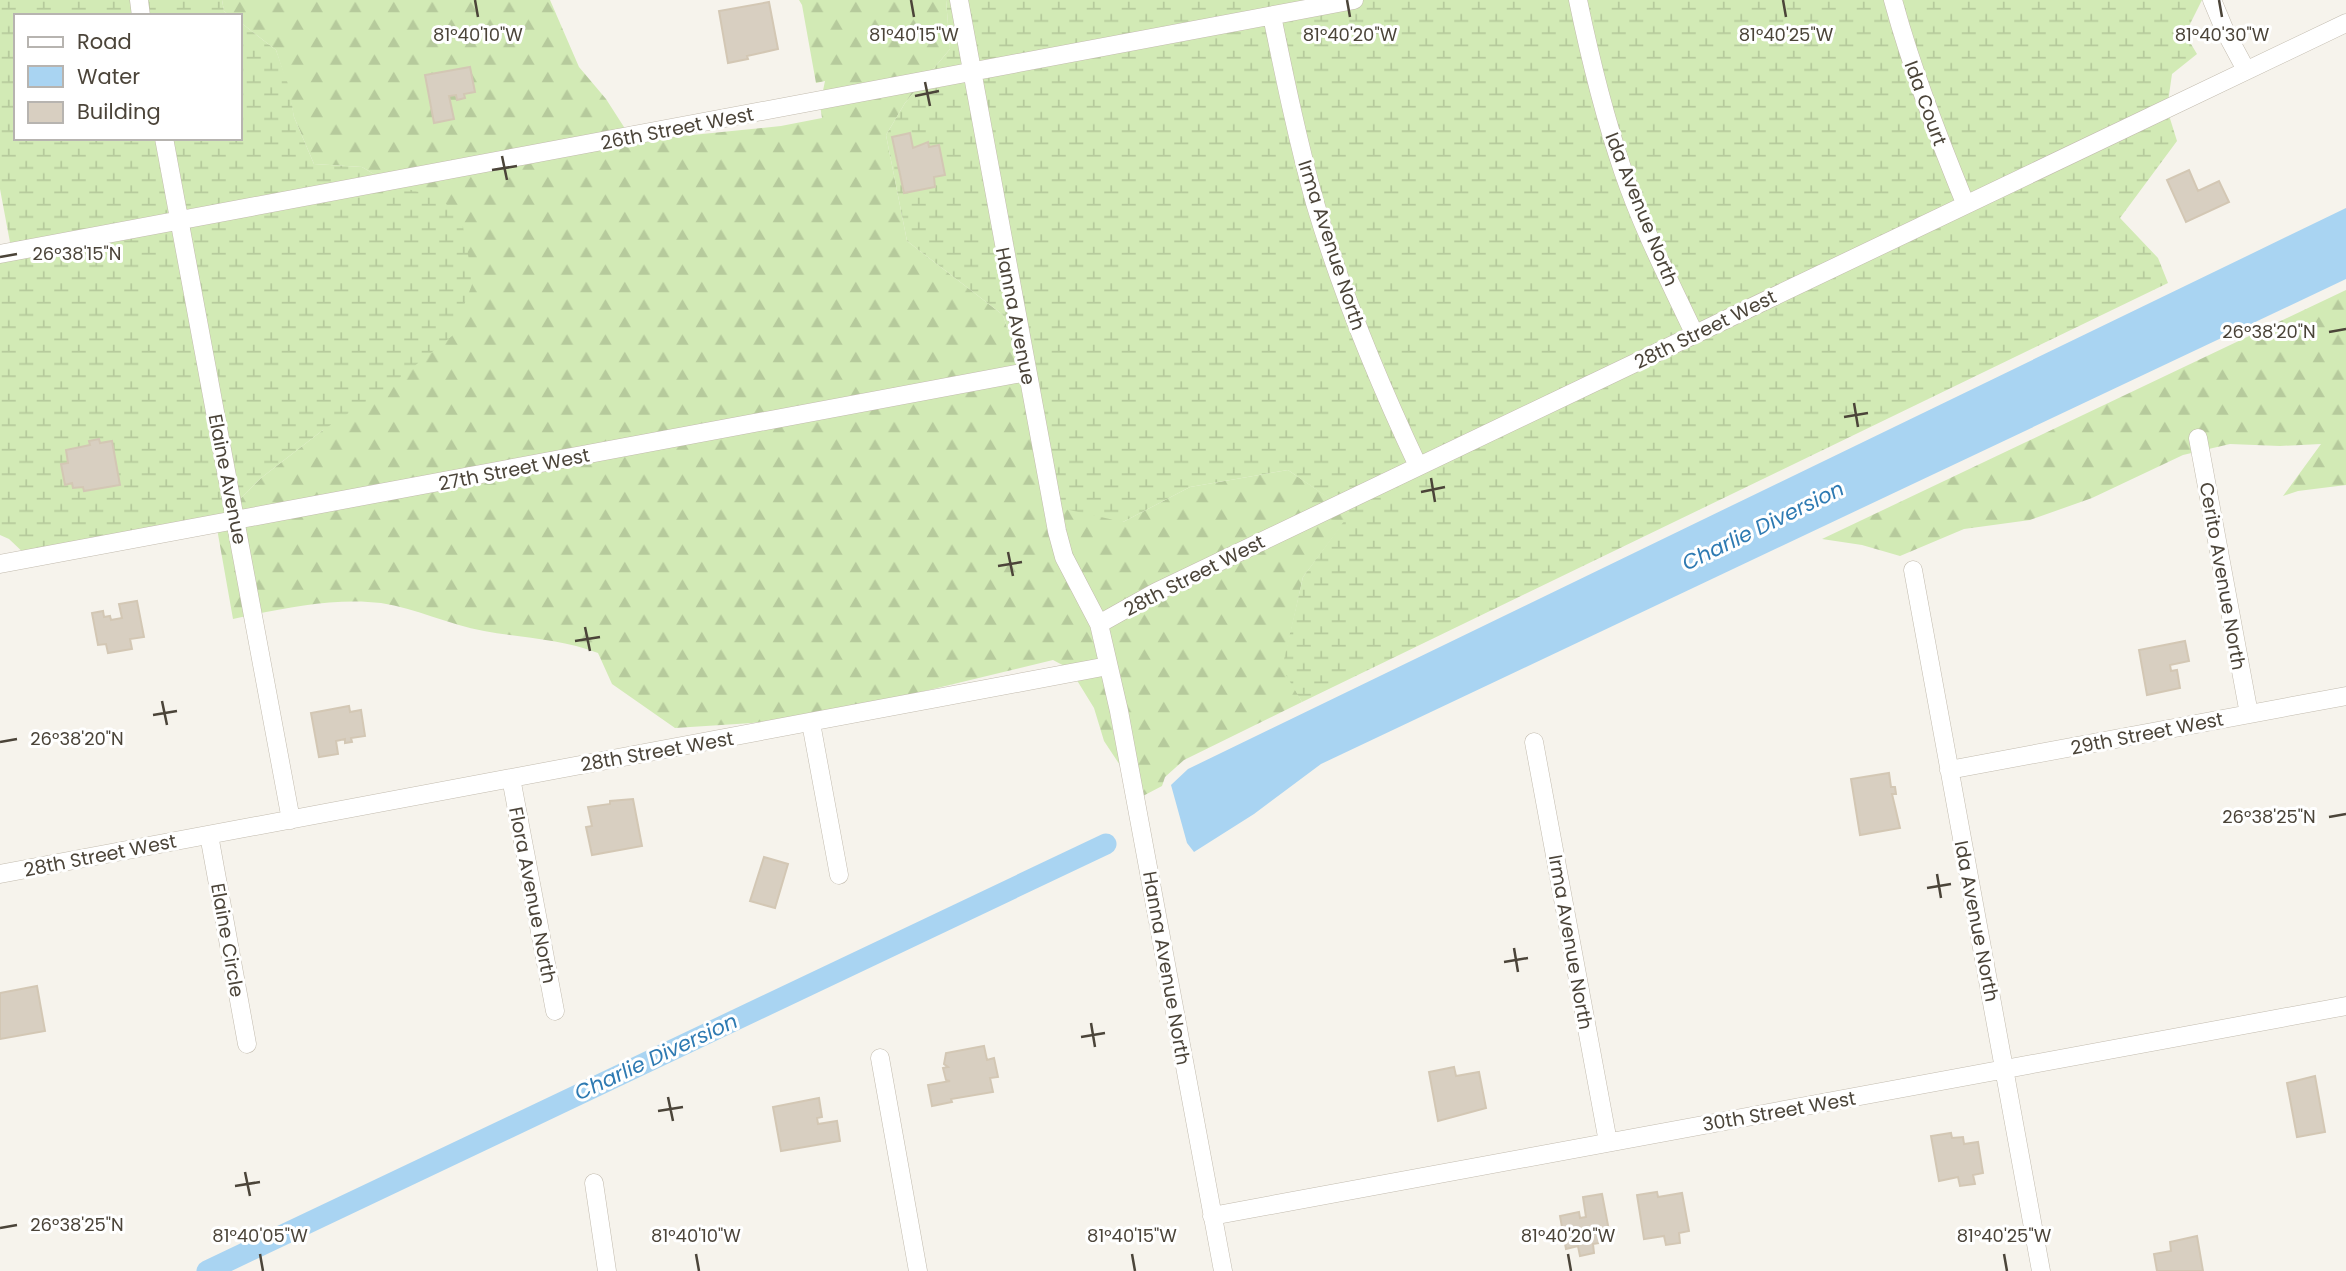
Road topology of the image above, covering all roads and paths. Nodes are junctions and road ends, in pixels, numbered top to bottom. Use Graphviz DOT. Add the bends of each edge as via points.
graph roads {
  1 [pos="959,0"];
  2 [pos="1354,0"];
  3 [pos="1578,0"];
  4 [pos="1893,0"];
  5 [pos="2211,0"];
  6 [pos="1272,16"];
  7 [pos="2346,23"];
  8 [pos="2246,70"];
  9 [pos="972,72"];
  10 [pos="164,140"];
  11 [pos="1965,203"];
  12 [pos="180,221"];
  13 [pos="0,254"];
  14 [pos="1694,333"];
  15 [pos="1027,372"];
  16 [pos="2198,438"];
  17 [pos="1418,466"];
  18 [pos="236,521"];
  19 [pos="0,564"];
  20 [pos="1913,570"];
  21 [pos="1099,624"];
  22 [pos="1108,666"];
  23 [pos="2346,696"];
  24 [pos="2249,714"];
  25 [pos="811,723"];
  26 [pos="1534,742"];
  27 [pos="1949,770"];
  28 [pos="511,778"];
  29 [pos="291,820"];
  30 [pos="209,835"];
  31 [pos="0,874"];
  32 [pos="839,875"];
  33 [pos="2346,1006"];
  34 [pos="555,1011"];
  35 [pos="247,1044"];
  36 [pos="880,1058"];
  37 [pos="2005,1069"];
  38 [pos="1608,1142"];
  39 [pos="594,1183"];
  40 [pos="1212,1216"];
  41 [pos="607,1271"];
  42 [pos="918,1271"];
  43 [pos="1223,1271"];
  44 [pos="2042,1271"];
  1 -- 9 [label="street, Hanna Avenue"];
  2 -- 6 [label="street, 26th Street West"];
  3 -- 14 [label="street, Ida Avenue North" via="1624,174"];
  4 -- 11 [label="street, Ida Court" via="1928,112"];
  5 -- 8 [label="street"];
  6 -- 9 [label="street, 26th Street West"];
  6 -- 17 [label="street, Irma Avenue North" via="1316,204 1370,360"];
  7 -- 8 [label="street, 28th Street West"];
  8 -- 11 [label="street, 28th Street West"];
  9 -- 12 [label="street, 26th Street West"];
  9 -- 15 [label="street, Hanna Avenue"];
  10 -- 12 [label="street, Elaine Avenue"];
  11 -- 14 [label="street, 28th Street West"];
  12 -- 13 [label="street, 26th Street West"];
  12 -- 18 [label="street, Elaine Avenue"];
  14 -- 17 [label="street, 28th Street West"];
  15 -- 18 [label="street, 27th Street West"];
  15 -- 21 [label="street, Hanna Avenue" via="1064,557"];
  16 -- 24 [label="street, Cerito Avenue North"];
  17 -- 21 [label="street, 28th Street West"];
  18 -- 19 [label="street, 27th Street West"];
  18 -- 29 [label="street, Elaine Avenue"];
  20 -- 27 [label="street, Ida Avenue North"];
  21 -- 22 [label="street"];
  22 -- 25 [label="street, 28th Street West"];
  22 -- 40 [label="street, Hanna Avenue North"];
  23 -- 24 [label="street, 29th Street West"];
  24 -- 27 [label="street, 29th Street West"];
  25 -- 28 [label="street, 28th Street West"];
  25 -- 32 [label="street"];
  26 -- 38 [label="street, Irma Avenue North"];
  27 -- 37 [label="street, Ida Avenue North"];
  28 -- 29 [label="street, 28th Street West"];
  28 -- 34 [label="street, Flora Avenue North"];
  29 -- 30 [label="street, 28th Street West"];
  30 -- 31 [label="street, 28th Street West"];
  30 -- 35 [label="street, Elaine Circle"];
  33 -- 37 [label="street, 30th Street West"];
  36 -- 42 [label="street"];
  37 -- 38 [label="street, 30th Street West"];
  37 -- 44 [label="street, Ida Avenue North"];
  38 -- 40 [label="street, 30th Street West"];
  39 -- 41 [label="street"];
  40 -- 43 [label="street, Hanna Avenue North"];
}
